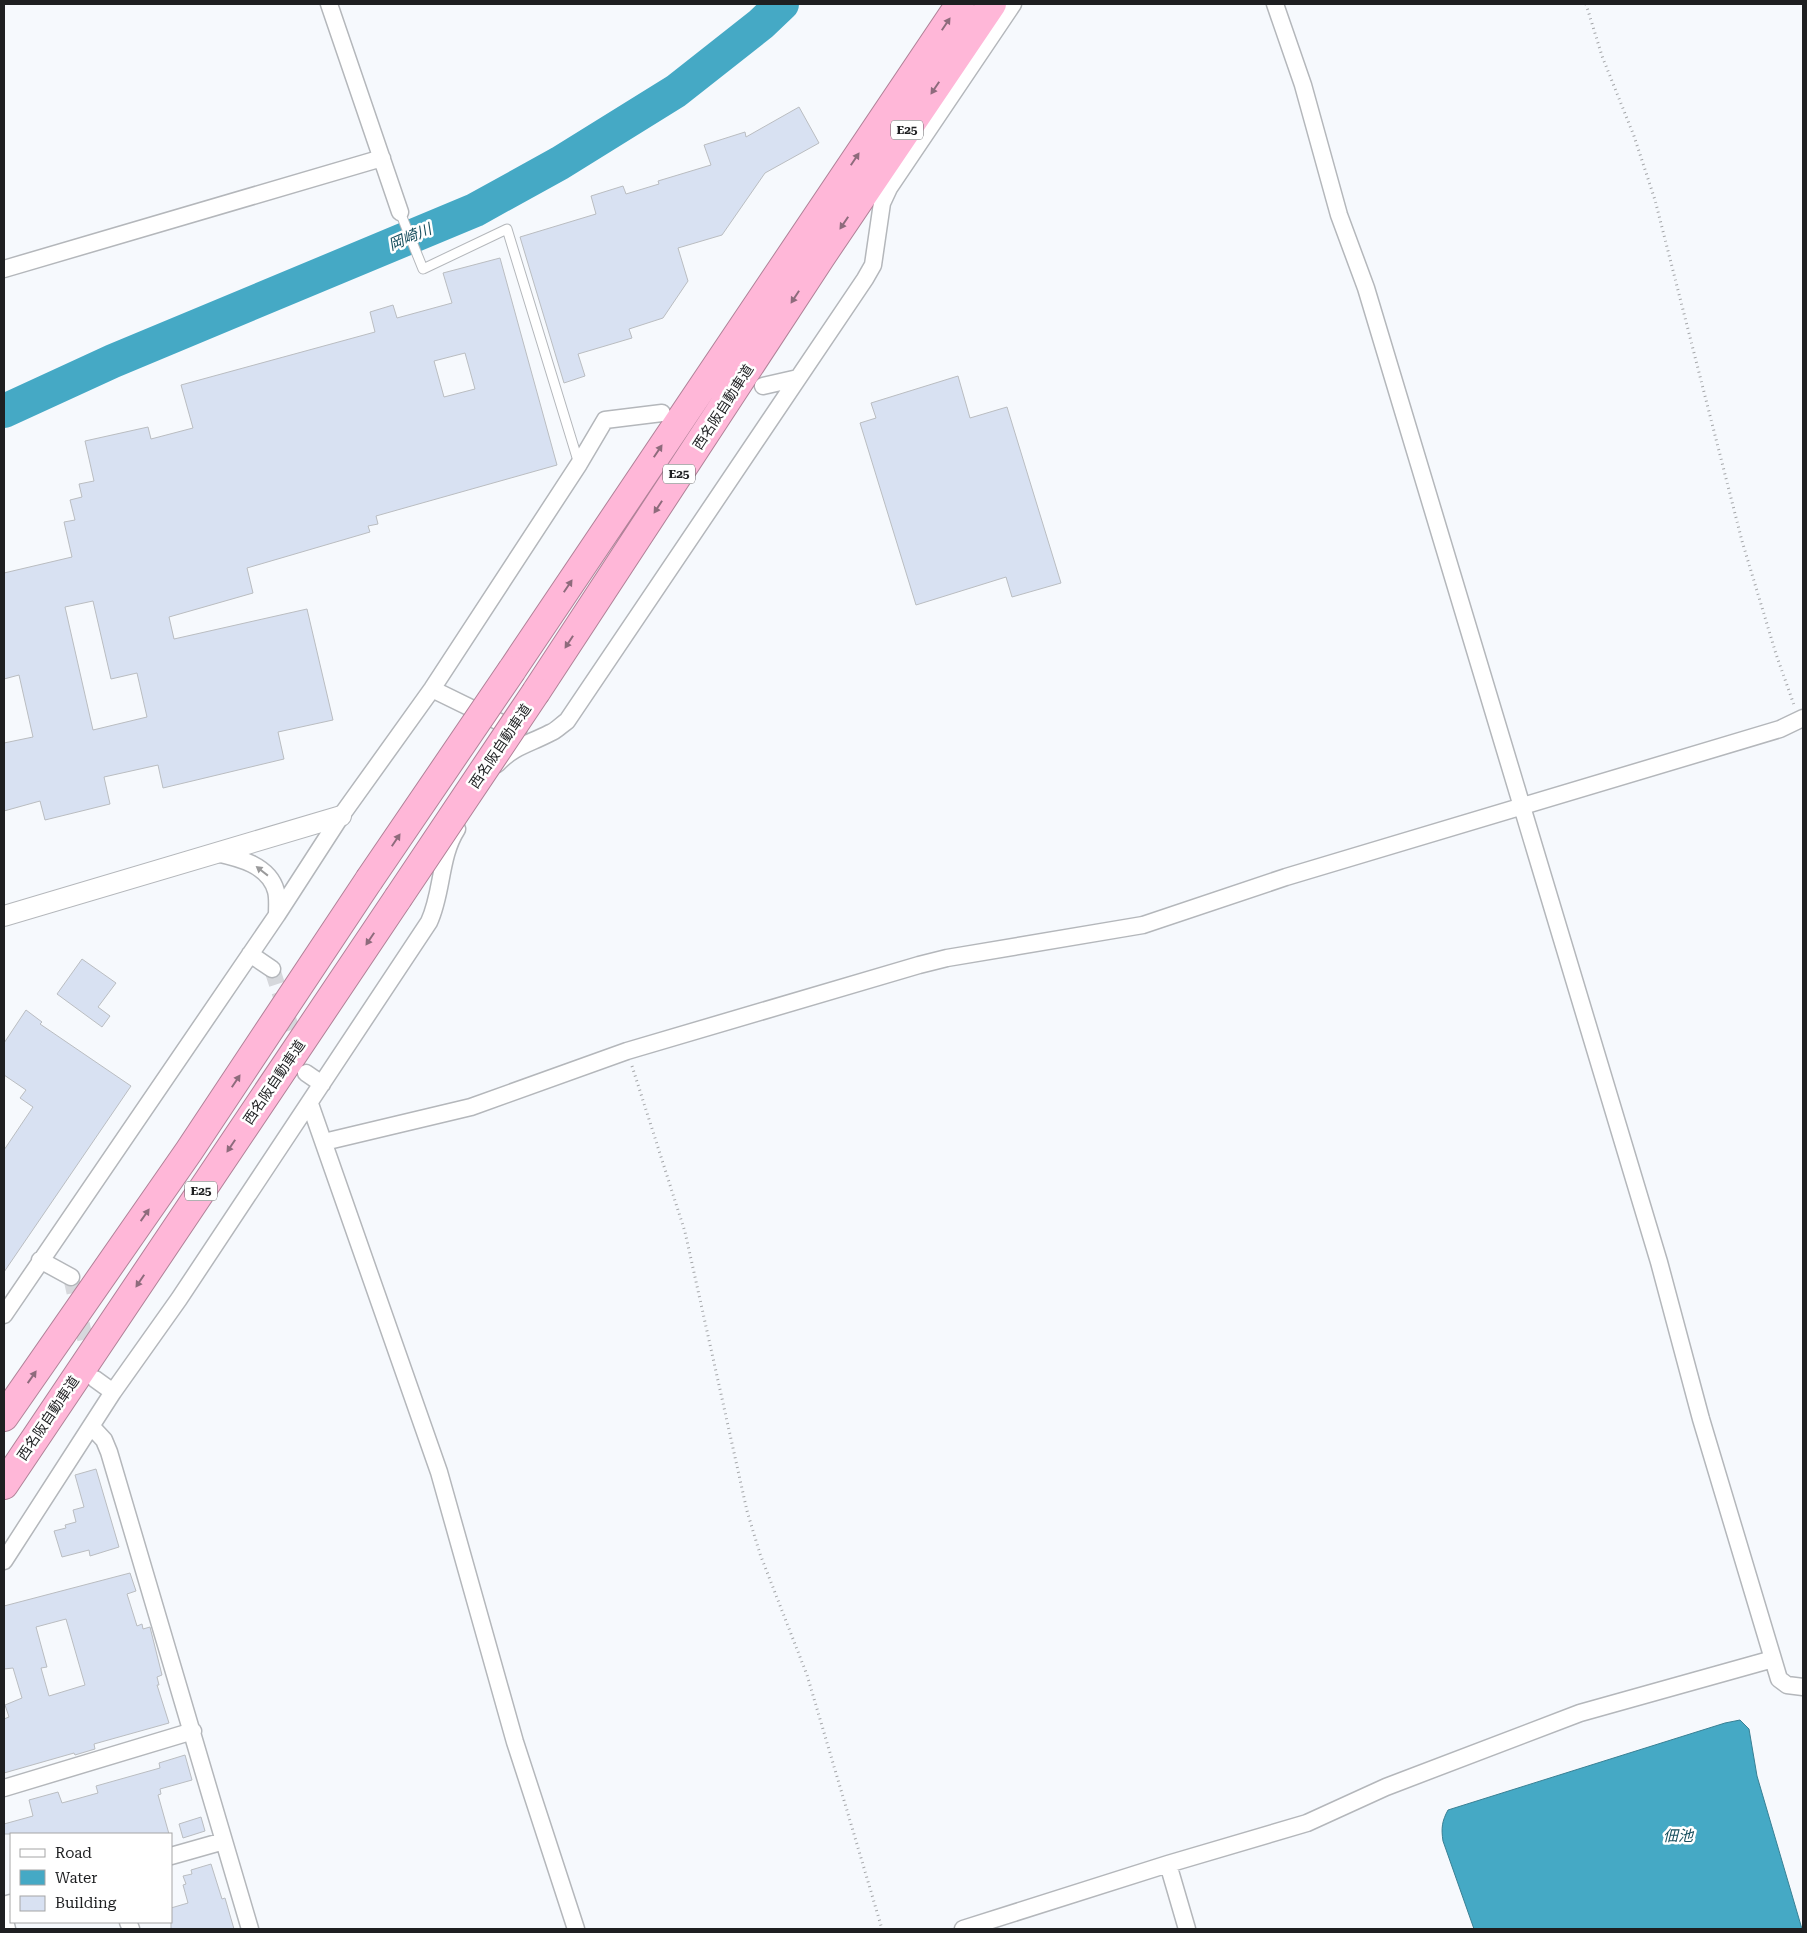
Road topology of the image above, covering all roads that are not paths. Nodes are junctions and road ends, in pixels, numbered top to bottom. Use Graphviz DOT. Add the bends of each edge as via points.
graph roads {
  1 [pos="329,4"];
  2 [pos="960,4"];
  3 [pos="992,4"];
  4 [pos="1012,4"];
  5 [pos="1274,4"];
  6 [pos="382,158"];
  7 [pos="400,212"];
  8 [pos="4,269"];
  9 [pos="798,378"];
  10 [pos="763,386"];
  11 [pos="662,413"];
  12 [pos="579,464"];
  13 [pos="432,689"];
  14 [pos="1802,719"];
  15 [pos="536,740"];
  16 [pos="1521,808"];
  17 [pos="341,816"];
  18 [pos="216,853"];
  19 [pos="277,915"];
  20 [pos="4,916"];
  21 [pos="250,954"];
  22 [pos="272,968"];
  23 [pos="306,1073"];
  24 [pos="322,1084"];
  25 [pos="310,1104"];
  26 [pos="324,1142"];
  27 [pos="40,1260"];
  28 [pos="71,1278"];
  29 [pos="4,1315"];
  30 [pos="94,1379"];
  31 [pos="113,1392"];
  32 [pos="4,1417"];
  33 [pos="92,1426"];
  34 [pos="4,1484"];
  35 [pos="4,1561"];
  36 [pos="1773,1659"];
  37 [pos="1803,1687"];
  38 [pos="193,1731"];
  39 [pos="4,1788"];
  40 [pos="224,1841"];
  41 [pos="172,1856"];
  42 [pos="1168,1864"];
  43 [pos="4,1917"];
  44 [pos="8,1929"];
  45 [pos="250,1929"];
  46 [pos="576,1929"];
  47 [pos="963,1929"];
  48 [pos="1187,1929"];
  1 -- 6 [label="street"];
  32 -- 2 [label="highway, 西名阪自動車道 / E25, one-way, bridge" via="190,1151"];
  3 -- 34 [label="highway, 西名阪自動車道 / E25, one-way, bridge" via="821,256 536,692"];
  4 -- 9 [label="street" via="889,188 882,203 873,265"];
  5 -- 16 [label="street" via="1303,85 1339,215 1366,288"];
  6 -- 7 [label="street"];
  6 -- 8 [label="street"];
  7 -- 12 [label="lane" via="424,269 507,229"];
  9 -- 10 [label="street"];
  9 -- 15 [label="street" via="567,721"];
  11 -- 12 [label="street" via="605,420"];
  12 -- 13 [label="street"];
  13 -- 15 [label="street"];
  13 -- 17 [label="street"];
  14 -- 16 [label="street" via="1780,729"];
  15 -- 24 [label="street" via="507,753 462,820 446,853 438,896 429,922"];
  16 -- 26 [label="street" via="1286,877 1143,925 919,965 627,1051 472,1107"];
  16 -- 36 [label="street" via="1659,1262 1693,1393"];
  17 -- 18 [label="street"];
  17 -- 19 [label="street"];
  19 -- 18 [label="street, one-way" via="276,892 267,874 246,861"];
  18 -- 20 [label="street"];
  19 -- 21 [label="street"];
  21 -- 22 [label="street"];
  21 -- 27 [label="street"];
  23 -- 24 [label="street"];
  24 -- 25 [label="street"];
  25 -- 26 [label="street"];
  25 -- 31 [label="street"];
  26 -- 46 [label="street" via="439,1472 515,1742"];
  27 -- 28 [label="street"];
  27 -- 29 [label="street"];
  30 -- 31 [label="street"];
  31 -- 33 [label="street"];
  33 -- 35 [label="street"];
  33 -- 38 [label="street" via="110,1452"];
  36 -- 37 [label="street" via="1779,1679 1787,1685"];
  36 -- 42 [label="street" via="1580,1713 1386,1787 1307,1823"];
  38 -- 39 [label="street"];
  38 -- 40 [label="street"];
  40 -- 41 [label="street"];
  40 -- 45 [label="street"];
  42 -- 47 [label="street"];
  42 -- 48 [label="street"];
  43 -- 44 [label="street"];
}
